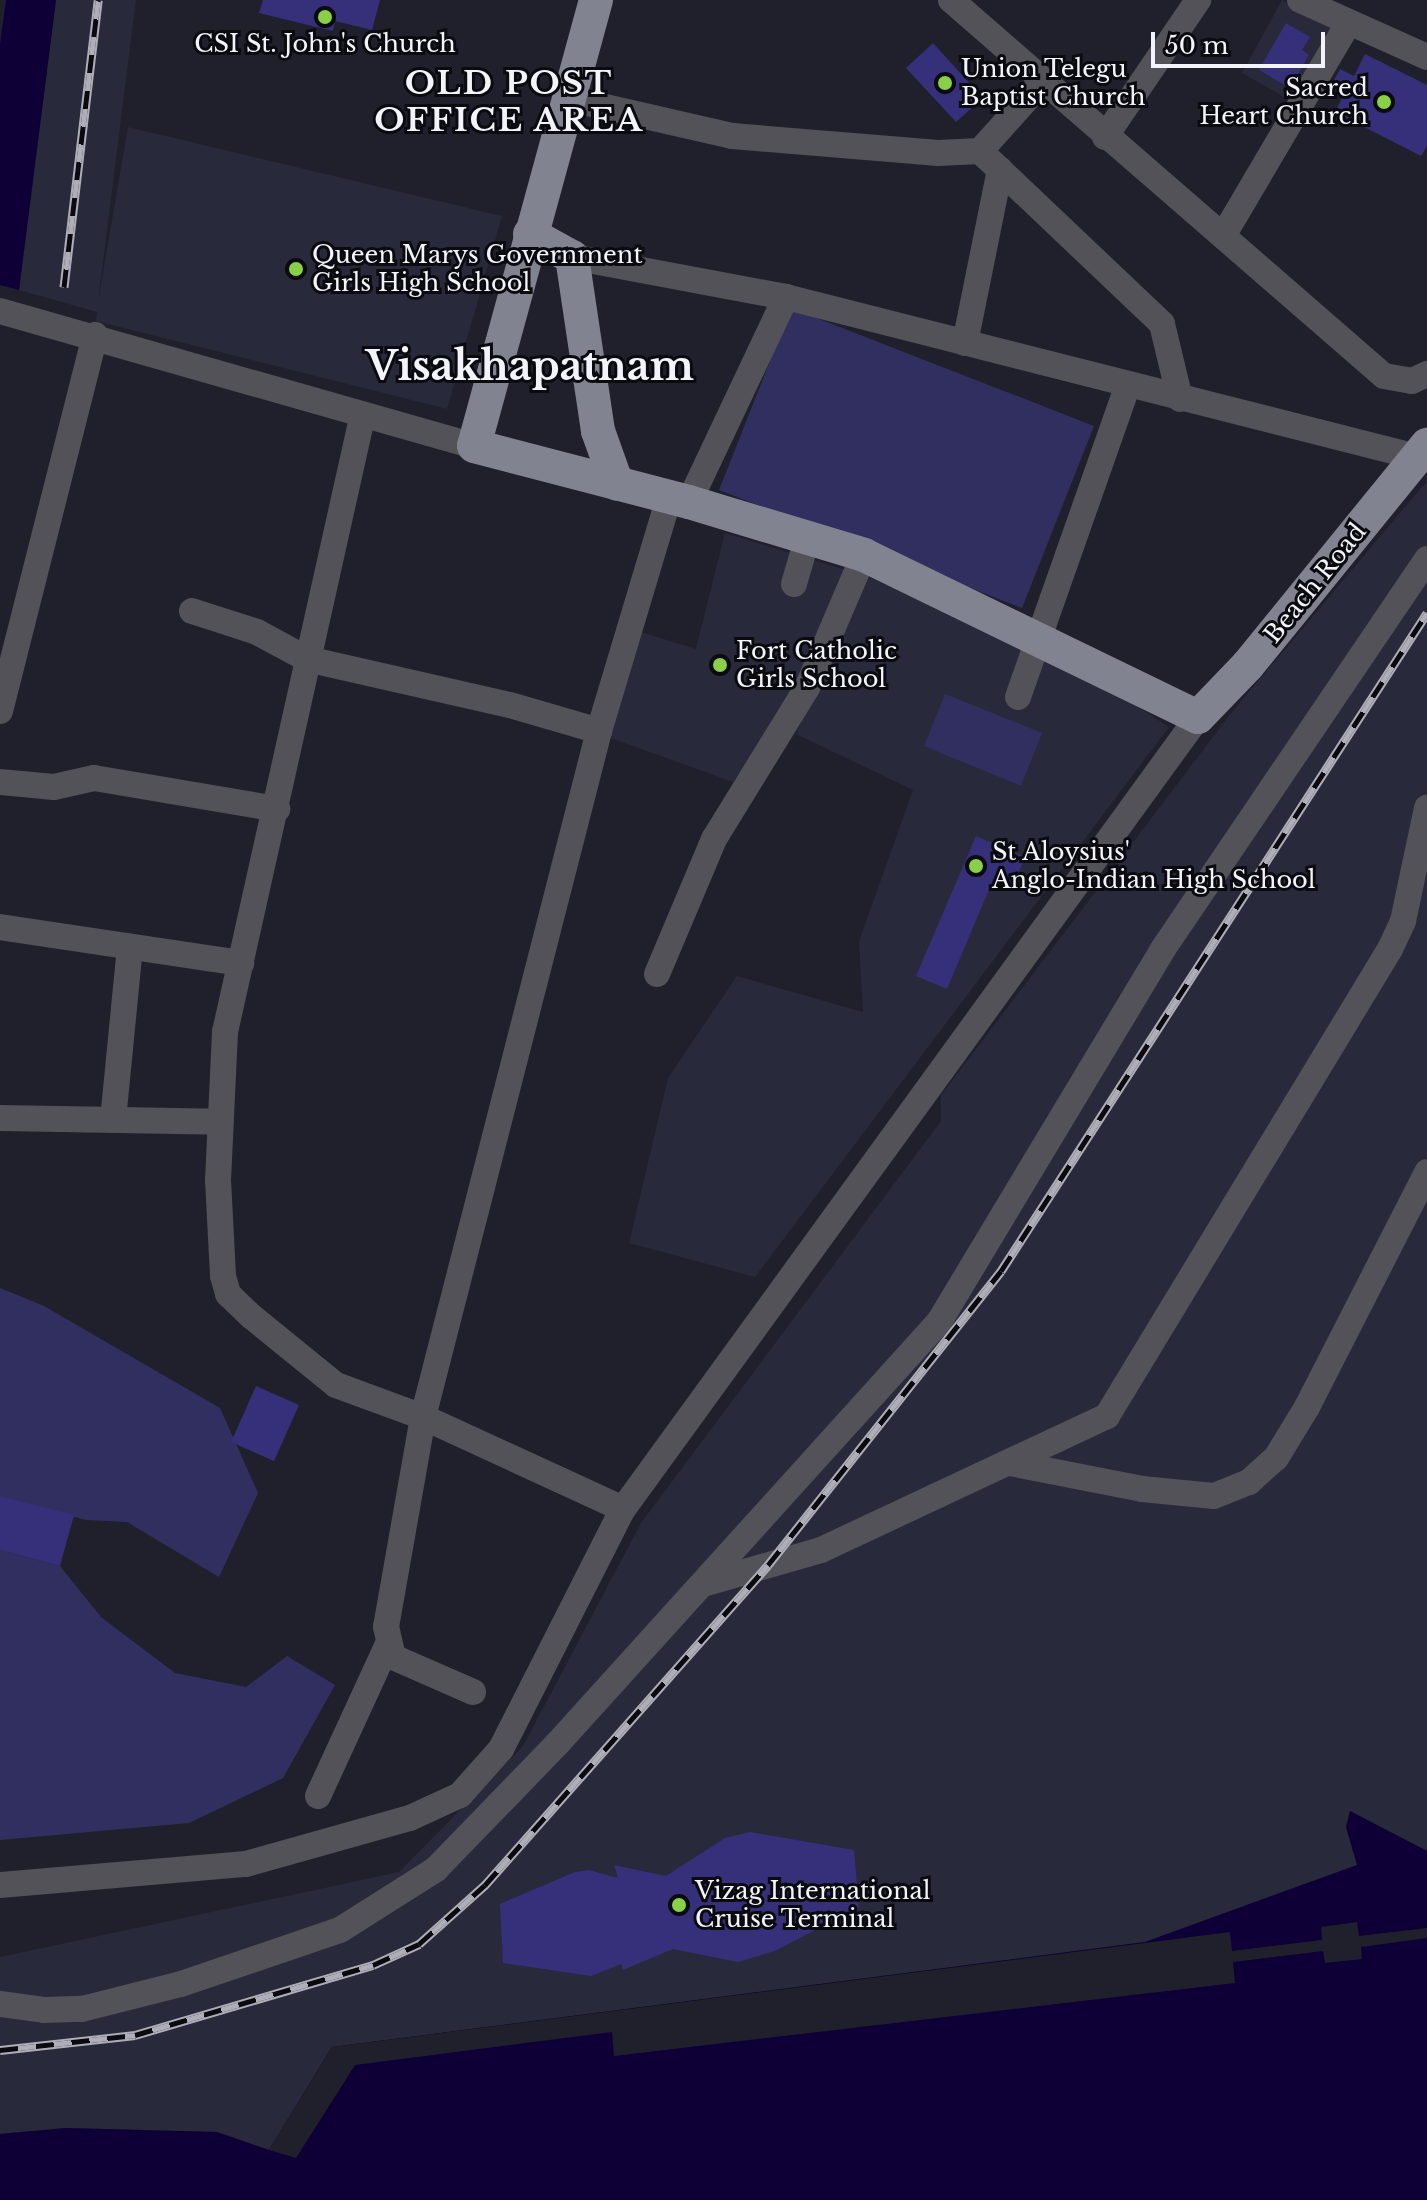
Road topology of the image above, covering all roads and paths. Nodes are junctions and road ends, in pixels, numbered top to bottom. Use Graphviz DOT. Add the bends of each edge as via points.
graph roads {
  1 [pos="596,0"];
  2 [pos="951,0"];
  3 [pos="1198,0"];
  4 [pos="1300,0"];
  5 [pos="1343,14"];
  6 [pos="1427,57"];
  7 [pos="1043,81"];
  8 [pos="566,98"];
  9 [pos="1105,137"];
  10 [pos="980,151"];
  11 [pos="1000,170"];
  12 [pos="530,234"];
  13 [pos="1223,236"];
  14 [pos="572,257"];
  15 [pos="786,297"];
  16 [pos="0,311"];
  17 [pos="95,335"];
  18 [pos="965,343"];
  19 [pos="1427,374"];
  20 [pos="1128,385"];
  21 [pos="1180,399"];
  22 [pos="362,418"];
  23 [pos="474,446"];
  24 [pos="1422,451"];
  25 [pos="617,484"];
  26 [pos="679,500"];
  27 [pos="807,539"];
  28 [pos="864,555"];
  29 [pos="1427,559"];
  30 [pos="794,584"];
  31 [pos="192,611"];
  32 [pos="1039,639"];
  33 [pos="307,659"];
  34 [pos="1018,697"];
  35 [pos="0,711"];
  36 [pos="1198,717"];
  37 [pos="599,731"];
  38 [pos="0,782"];
  39 [pos="1427,808"];
  40 [pos="277,809"];
  41 [pos="0,927"];
  42 [pos="130,947"];
  43 [pos="241,963"];
  44 [pos="657,974"];
  45 [pos="0,1118"];
  46 [pos="113,1120"];
  47 [pos="220,1122"];
  48 [pos="1427,1172"];
  49 [pos="423,1417"];
  50 [pos="1010,1463"];
  51 [pos="623,1509"];
  52 [pos="702,1584"];
  53 [pos="387,1646"];
  54 [pos="473,1692"];
  55 [pos="318,1796"];
  56 [pos="0,1885"];
  57 [pos="0,2004"];
  1 -- 8 [label="main road"];
  2 -- 7 [label="street"];
  3 -- 9 [label="street"];
  4 -- 5 [label="street"];
  5 -- 6 [label="street"];
  5 -- 13 [label="street"];
  7 -- 9 [label="street"];
  7 -- 10 [label="street"];
  8 -- 10 [label="street" via="732,136 938,153"];
  8 -- 12 [label="main road"];
  9 -- 13 [label="street"];
  10 -- 11 [label="street"];
  11 -- 18 [label="street"];
  11 -- 21 [label="street" via="1162,324"];
  12 -- 14 [label="main road"];
  12 -- 23 [label="main road"];
  13 -- 19 [label="street" via="1384,376 1412,381"];
  14 -- 15 [label="street"];
  14 -- 25 [label="main road" via="598,431"];
  15 -- 18 [label="street"];
  15 -- 26 [label="street"];
  16 -- 17 [label="street"];
  17 -- 22 [label="street"];
  17 -- 35 [label="street"];
  18 -- 20 [label="street"];
  20 -- 21 [label="street"];
  20 -- 32 [label="street"];
  21 -- 24 [label="street"];
  22 -- 23 [label="street"];
  22 -- 33 [label="street"];
  23 -- 25 [label="main road"];
  24 -- 36 [label="main road, Beach Road" via="1248,665"];
  25 -- 26 [label="main road"];
  26 -- 27 [label="main road"];
  26 -- 37 [label="street"];
  27 -- 28 [label="main road"];
  27 -- 30 [label="street"];
  28 -- 32 [label="main road"];
  28 -- 44 [label="street" via="807,688 714,839"];
  29 -- 52 [label="street" via="1163,949 939,1322"];
  31 -- 33 [label="street" via="257,632"];
  32 -- 34 [label="street"];
  32 -- 36 [label="main road"];
  33 -- 37 [label="street"];
  33 -- 40 [label="street"];
  36 -- 51 [label="street"];
  37 -- 49 [label="street"];
  38 -- 40 [label="street" via="54,787 94,778"];
  39 -- 50 [label="street" via="1403,921 1390,949 1119,1403 1094,1426"];
  40 -- 43 [label="street"];
  41 -- 42 [label="street"];
  42 -- 43 [label="street"];
  42 -- 46 [label="street"];
  43 -- 47 [label="street" via="225,1032"];
  45 -- 46 [label="street"];
  46 -- 47 [label="street"];
  47 -- 49 [label="street" via="223,1276 228,1294 336,1385"];
  48 -- 50 [label="street" via="1307,1407 1276,1458 1249,1482 1214,1496 1142,1489"];
  49 -- 51 [label="street"];
  49 -- 53 [label="street"];
  50 -- 52 [label="street" via="821,1550"];
  51 -- 56 [label="street" via="501,1749 460,1795 410,1818 246,1864"];
  52 -- 57 [label="street" via="436,1869 353,1922 181,1984 82,2009"];
  53 -- 54 [label="street" via="393,1657"];
  53 -- 55 [label="street"];
}
